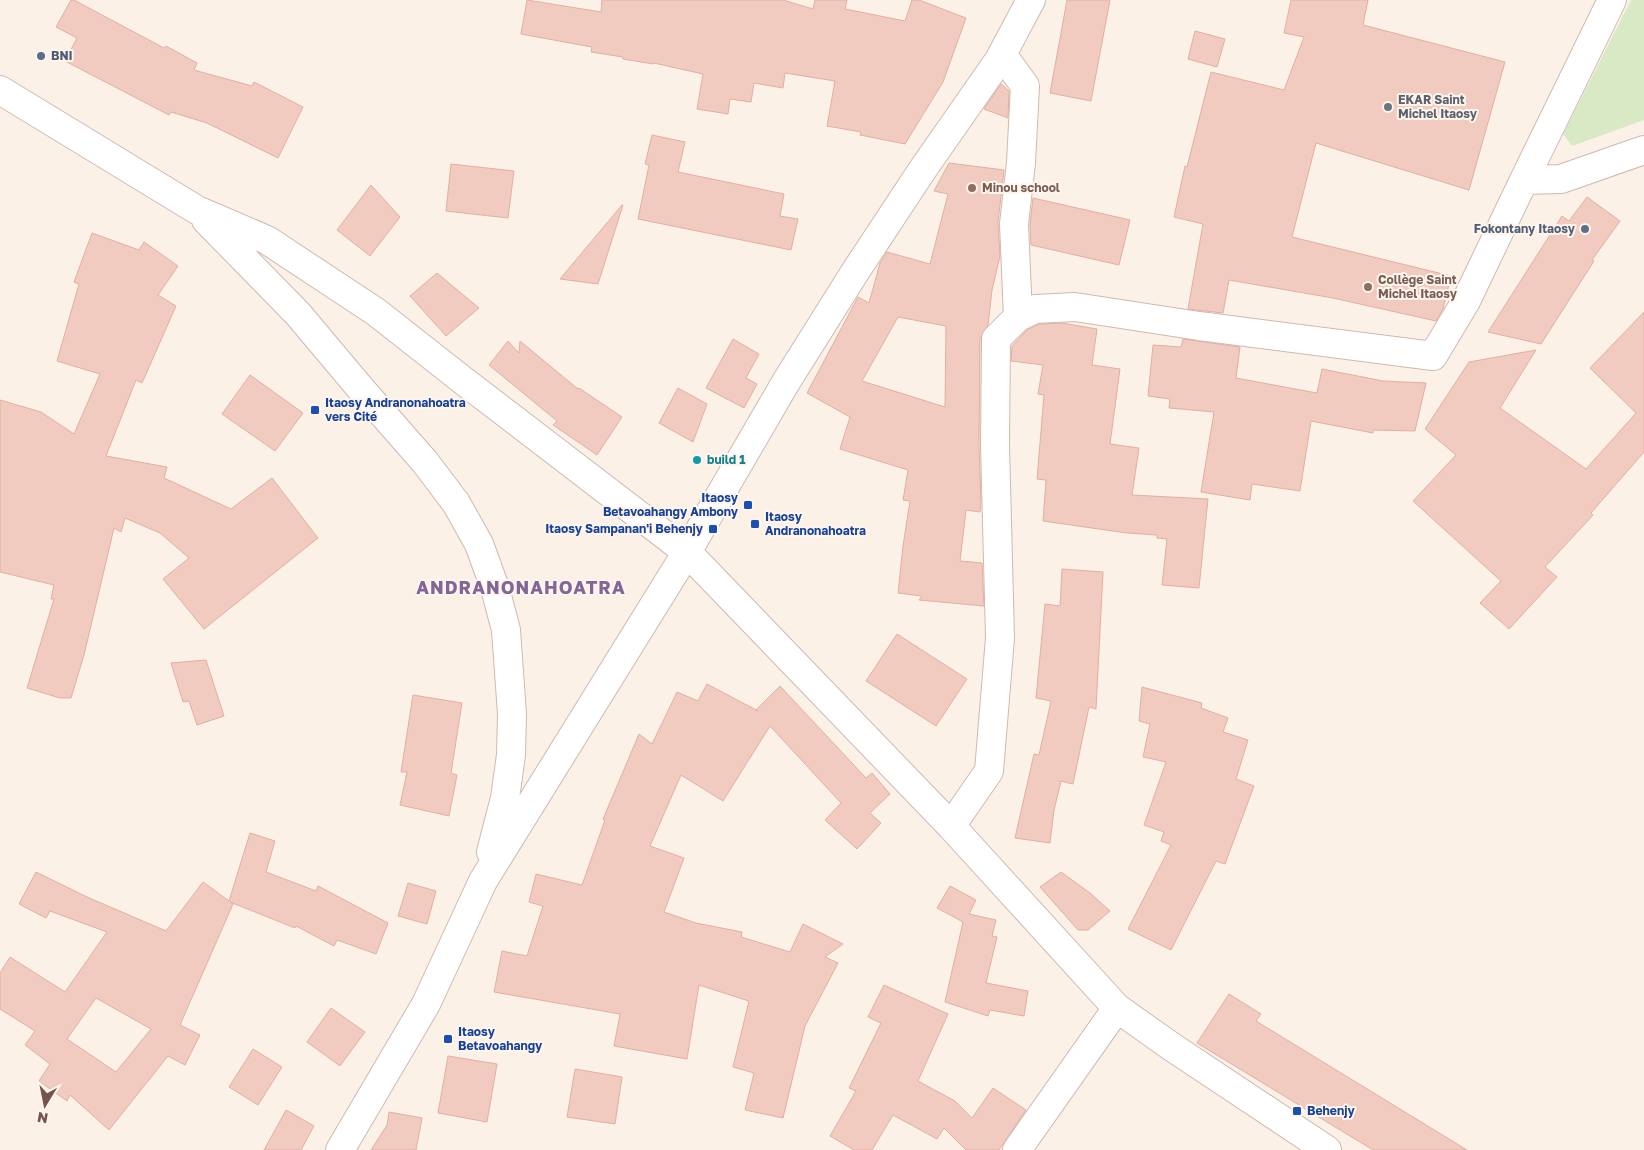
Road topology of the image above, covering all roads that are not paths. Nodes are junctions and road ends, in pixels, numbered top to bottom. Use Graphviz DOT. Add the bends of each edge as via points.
graph roads {
  1 [pos="1032,0"];
  2 [pos="1612,0"];
  3 [pos="998,60"];
  4 [pos="0,90"];
  5 [pos="1644,150"];
  6 [pos="1524,180"];
  7 [pos="196,210"];
  8 [pos="1018,317"];
  9 [pos="687,552"];
  10 [pos="951,826"];
  11 [pos="484,881"];
  12 [pos="1116,1008"];
  13 [pos="340,1150"];
  14 [pos="1017,1150"];
  15 [pos="1327,1150"];
  1 -- 3 [label="street"];
  2 -- 6 [label="street"];
  3 -- 8 [label="street" via="1008,61 1025,86 1014,224"];
  3 -- 9 [label="street" via="855,272 786,382"];
  4 -- 7 [label="street"];
  5 -- 6 [label="street" via="1561,179"];
  6 -- 8 [label="street" via="1466,301 1433,356 1075,307 1034,309"];
  7 -- 9 [label="street" via="267,240 376,312"];
  7 -- 11 [label="street" via="298,314 425,462 456,503 479,544 496,588 506,630 512,714 506,798"];
  8 -- 10 [label="street" via="996,339 1000,638 988,771"];
  9 -- 10 [label="street"];
  9 -- 11 [label="street"];
  10 -- 12 [label="street"];
  11 -- 13 [label="street" via="426,1004"];
  12 -- 14 [label="street"];
  12 -- 15 [label="street"];
}
